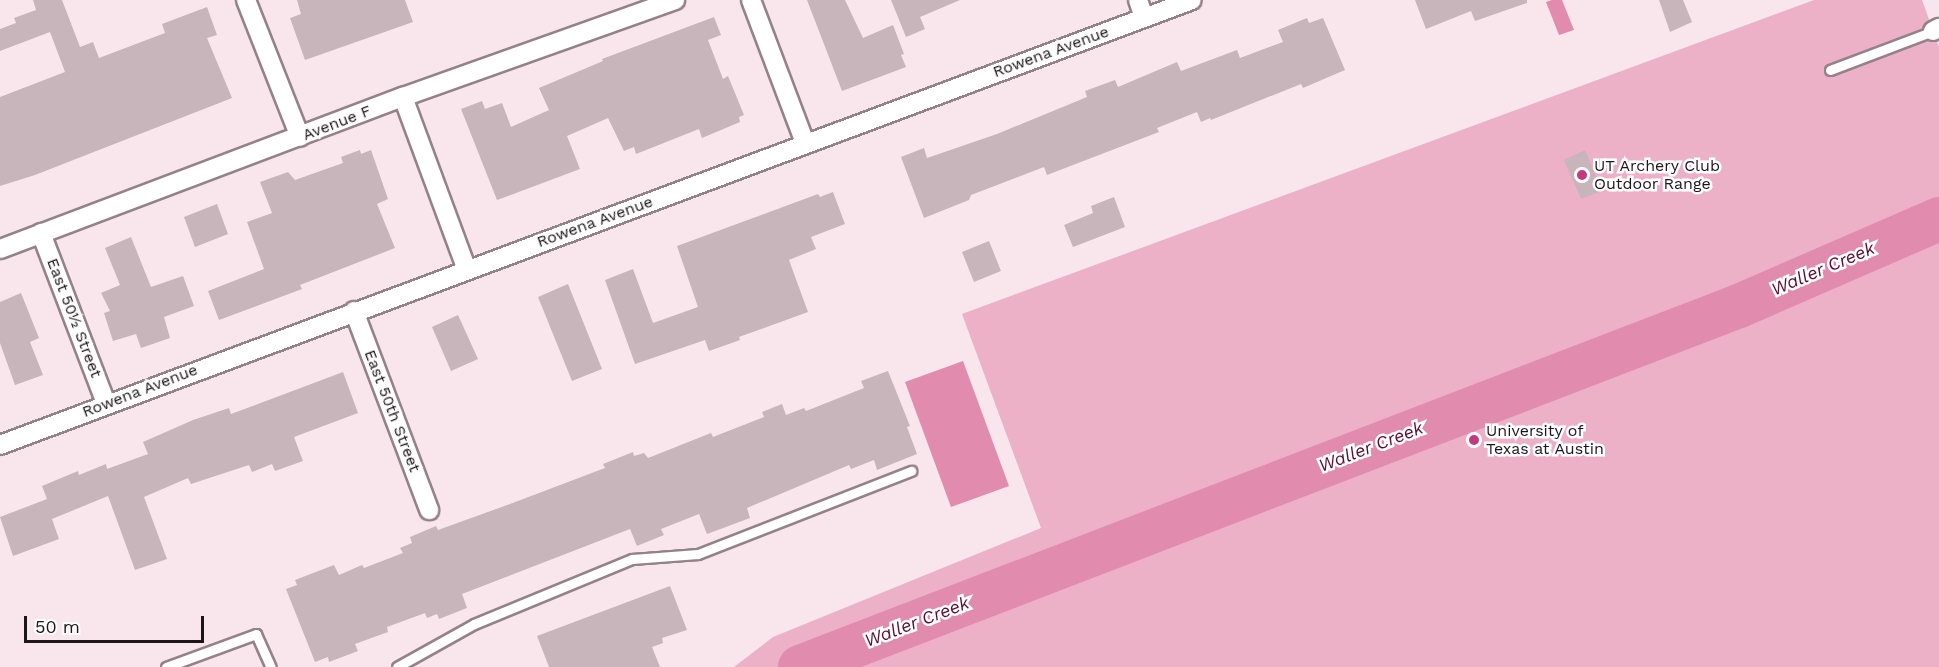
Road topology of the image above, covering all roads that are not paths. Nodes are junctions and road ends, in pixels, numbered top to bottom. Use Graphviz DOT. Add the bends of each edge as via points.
graph roads {
  1 [pos="246,0"];
  2 [pos="675,0"];
  3 [pos="751,0"];
  4 [pos="1138,0"];
  5 [pos="1192,0"];
  6 [pos="1144,17"];
  7 [pos="1936,29"];
  8 [pos="1830,70"];
  9 [pos="404,97"];
  10 [pos="300,137"];
  11 [pos="805,143"];
  12 [pos="41,233"];
  13 [pos="0,249"];
  14 [pos="467,270"];
  15 [pos="354,311"];
  16 [pos="106,404"];
  17 [pos="0,445"];
  18 [pos="911,471"];
  19 [pos="429,510"];
  20 [pos="166,667"];
  21 [pos="270,667"];
  22 [pos="397,667"];
  1 -- 10 [label="street"];
  2 -- 9 [label="street, Avenue F"];
  3 -- 11 [label="street"];
  4 -- 6 [label="street"];
  5 -- 6 [label="street, Rowena Avenue"];
  6 -- 11 [label="street, Rowena Avenue"];
  7 -- 8 [label="lane"];
  9 -- 10 [label="street, Avenue F"];
  9 -- 14 [label="street"];
  10 -- 12 [label="street, Avenue F"];
  11 -- 14 [label="street, Rowena Avenue"];
  12 -- 13 [label="street, Avenue F"];
  12 -- 16 [label="street, East 50½ Street"];
  14 -- 15 [label="street, Rowena Avenue"];
  15 -- 16 [label="street, Rowena Avenue"];
  15 -- 19 [label="street, East 50th Street"];
  16 -- 17 [label="street, Rowena Avenue"];
  18 -- 22 [label="lane" via="698,554 632,559 474,624"];
  20 -- 21 [label="lane" via="256,634"];
}
